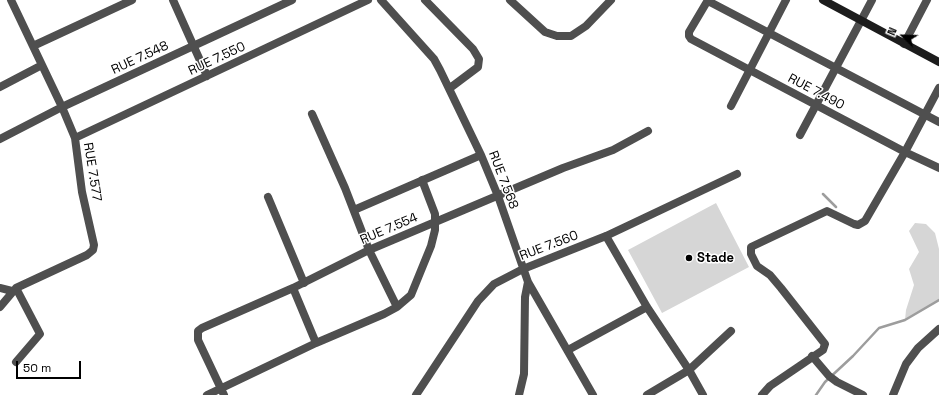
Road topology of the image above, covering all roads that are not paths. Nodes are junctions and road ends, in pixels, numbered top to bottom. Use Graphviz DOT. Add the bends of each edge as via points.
graph roads {
  1 [pos="11,0"];
  2 [pos="132,0"];
  3 [pos="173,0"];
  4 [pos="292,0"];
  5 [pos="368,0"];
  6 [pos="381,0"];
  7 [pos="425,0"];
  8 [pos="510,0"];
  9 [pos="610,0"];
  10 [pos="708,0"];
  11 [pos="786,0"];
  12 [pos="823,0"];
  13 [pos="872,0"];
  14 [pos="927,0"];
  15 [pos="862,21"];
  16 [pos="769,33"];
  17 [pos="904,44"];
  18 [pos="33,46"];
  19 [pos="194,46"];
  20 [pos="939,62"];
  21 [pos="42,65"];
  22 [pos="837,68"];
  23 [pos="751,70"];
  24 [pos="208,76"];
  25 [pos="0,87"];
  26 [pos="450,88"];
  27 [pos="939,88"];
  28 [pos="731,106"];
  29 [pos="816,106"];
  30 [pos="62,107"];
  31 [pos="312,114"];
  32 [pos="926,114"];
  33 [pos="939,122"];
  34 [pos="648,131"];
  35 [pos="800,135"];
  36 [pos="75,138"];
  37 [pos="0,139"];
  38 [pos="905,152"];
  39 [pos="482,155"];
  40 [pos="939,168"];
  41 [pos="737,174"];
  42 [pos="422,180"];
  43 [pos="498,196"];
  44 [pos="268,197"];
  45 [pos="354,210"];
  46 [pos="435,223"];
  47 [pos="606,236"];
  48 [pos="369,250"];
  49 [pos="523,268"];
  50 [pos="528,282"];
  51 [pos="304,283"];
  52 [pos="0,288"];
  53 [pos="293,288"];
  54 [pos="14,290"];
  55 [pos="0,307"];
  56 [pos="397,307"];
  57 [pos="648,307"];
  58 [pos="939,329"];
  59 [pos="731,331"];
  60 [pos="316,343"];
  61 [pos="568,350"];
  62 [pos="812,356"];
  63 [pos="16,362"];
  64 [pos="689,370"];
  65 [pos="222,391"];
  66 [pos="206,395"];
  67 [pos="416,395"];
  68 [pos="519,395"];
  69 [pos="593,395"];
  70 [pos="647,395"];
  71 [pos="703,395"];
  72 [pos="762,395"];
  73 [pos="863,395"];
  74 [pos="893,395"];
  1 -- 18 [label="street, RUE 7.577"];
  2 -- 18 [label="street"];
  3 -- 19 [label="street"];
  4 -- 19 [label="street, RUE 7.548"];
  5 -- 24 [label="street, RUE 7.550"];
  6 -- 26 [label="street, RUE 7.568" via="434,59"];
  7 -- 26 [label="street" via="473,49 479,59 478,67"];
  8 -- 9 [label="street" via="545,32 557,36 571,36 586,26"];
  10 -- 16 [label="street"];
  10 -- 23 [label="street, RUE 7.490" via="689,36"];
  11 -- 16 [label="street"];
  12 -- 15 [label="main road"];
  13 -- 15 [label="street"];
  14 -- 17 [label="street"];
  15 -- 17 [label="main road"];
  15 -- 22 [label="street"];
  16 -- 22 [label="street"];
  16 -- 23 [label="street"];
  17 -- 20 [label="main road"];
  18 -- 21 [label="street, RUE 7.577"];
  19 -- 24 [label="street"];
  19 -- 30 [label="street, RUE 7.548"];
  21 -- 25 [label="street"];
  21 -- 30 [label="street, RUE 7.577"];
  22 -- 29 [label="street"];
  22 -- 32 [label="street"];
  23 -- 28 [label="street"];
  23 -- 29 [label="street, RUE 7.490"];
  24 -- 36 [label="street, RUE 7.550"];
  26 -- 39 [label="street, RUE 7.568"];
  27 -- 32 [label="street"];
  29 -- 35 [label="street"];
  29 -- 38 [label="street, RUE 7.490"];
  30 -- 36 [label="street, RUE 7.577"];
  30 -- 37 [label="street, RUE 7.548"];
  31 -- 45 [label="street"];
  32 -- 33 [label="street"];
  32 -- 38 [label="street"];
  34 -- 43 [label="street, RUE 7.554" via="613,150"];
  36 -- 54 [label="street, RUE 7.577" via="93,250"];
  38 -- 40 [label="street, RUE 7.490"];
  38 -- 62 [label="street" via="865,221 858,225 854,224 827,211 752,247 751,254 757,266 781,288 825,344 823,350"];
  39 -- 42 [label="street"];
  39 -- 43 [label="street, RUE 7.568"];
  41 -- 47 [label="street, RUE 7.560"];
  42 -- 45 [label="street"];
  42 -- 46 [label="street"];
  43 -- 46 [label="street, RUE 7.554"];
  43 -- 49 [label="street, RUE 7.568"];
  44 -- 51 [label="street"];
  45 -- 48 [label="street"];
  46 -- 48 [label="street, RUE 7.554"];
  46 -- 56 [label="street" via="431,246 411,295"];
  47 -- 49 [label="street, RUE 7.560"];
  47 -- 57 [label="street"];
  48 -- 51 [label="street, RUE 7.554"];
  48 -- 56 [label="street"];
  49 -- 50 [label="street, RUE 7.568"];
  49 -- 67 [label="street, RUE 7.560" via="494,284 478,301"];
  50 -- 61 [label="street"];
  50 -- 68 [label="street, RUE 7.568" via="525,297 524,374"];
  51 -- 53 [label="street, RUE 7.554"];
  52 -- 54 [label="street"];
  53 -- 60 [label="street"];
  53 -- 65 [label="street, RUE 7.554" via="198,331 198,340"];
  54 -- 55 [label="street, RUE 7.577"];
  54 -- 63 [label="street" via="40,334"];
  56 -- 60 [label="street"];
  57 -- 61 [label="street"];
  57 -- 64 [label="street"];
  58 -- 74 [label="street" via="906,364"];
  59 -- 64 [label="street"];
  60 -- 65 [label="street"];
  61 -- 69 [label="street"];
  62 -- 72 [label="street" via="770,386"];
  62 -- 73 [label="street" via="828,376"];
  64 -- 70 [label="street"];
  64 -- 71 [label="street"];
  65 -- 66 [label="street"];
}
